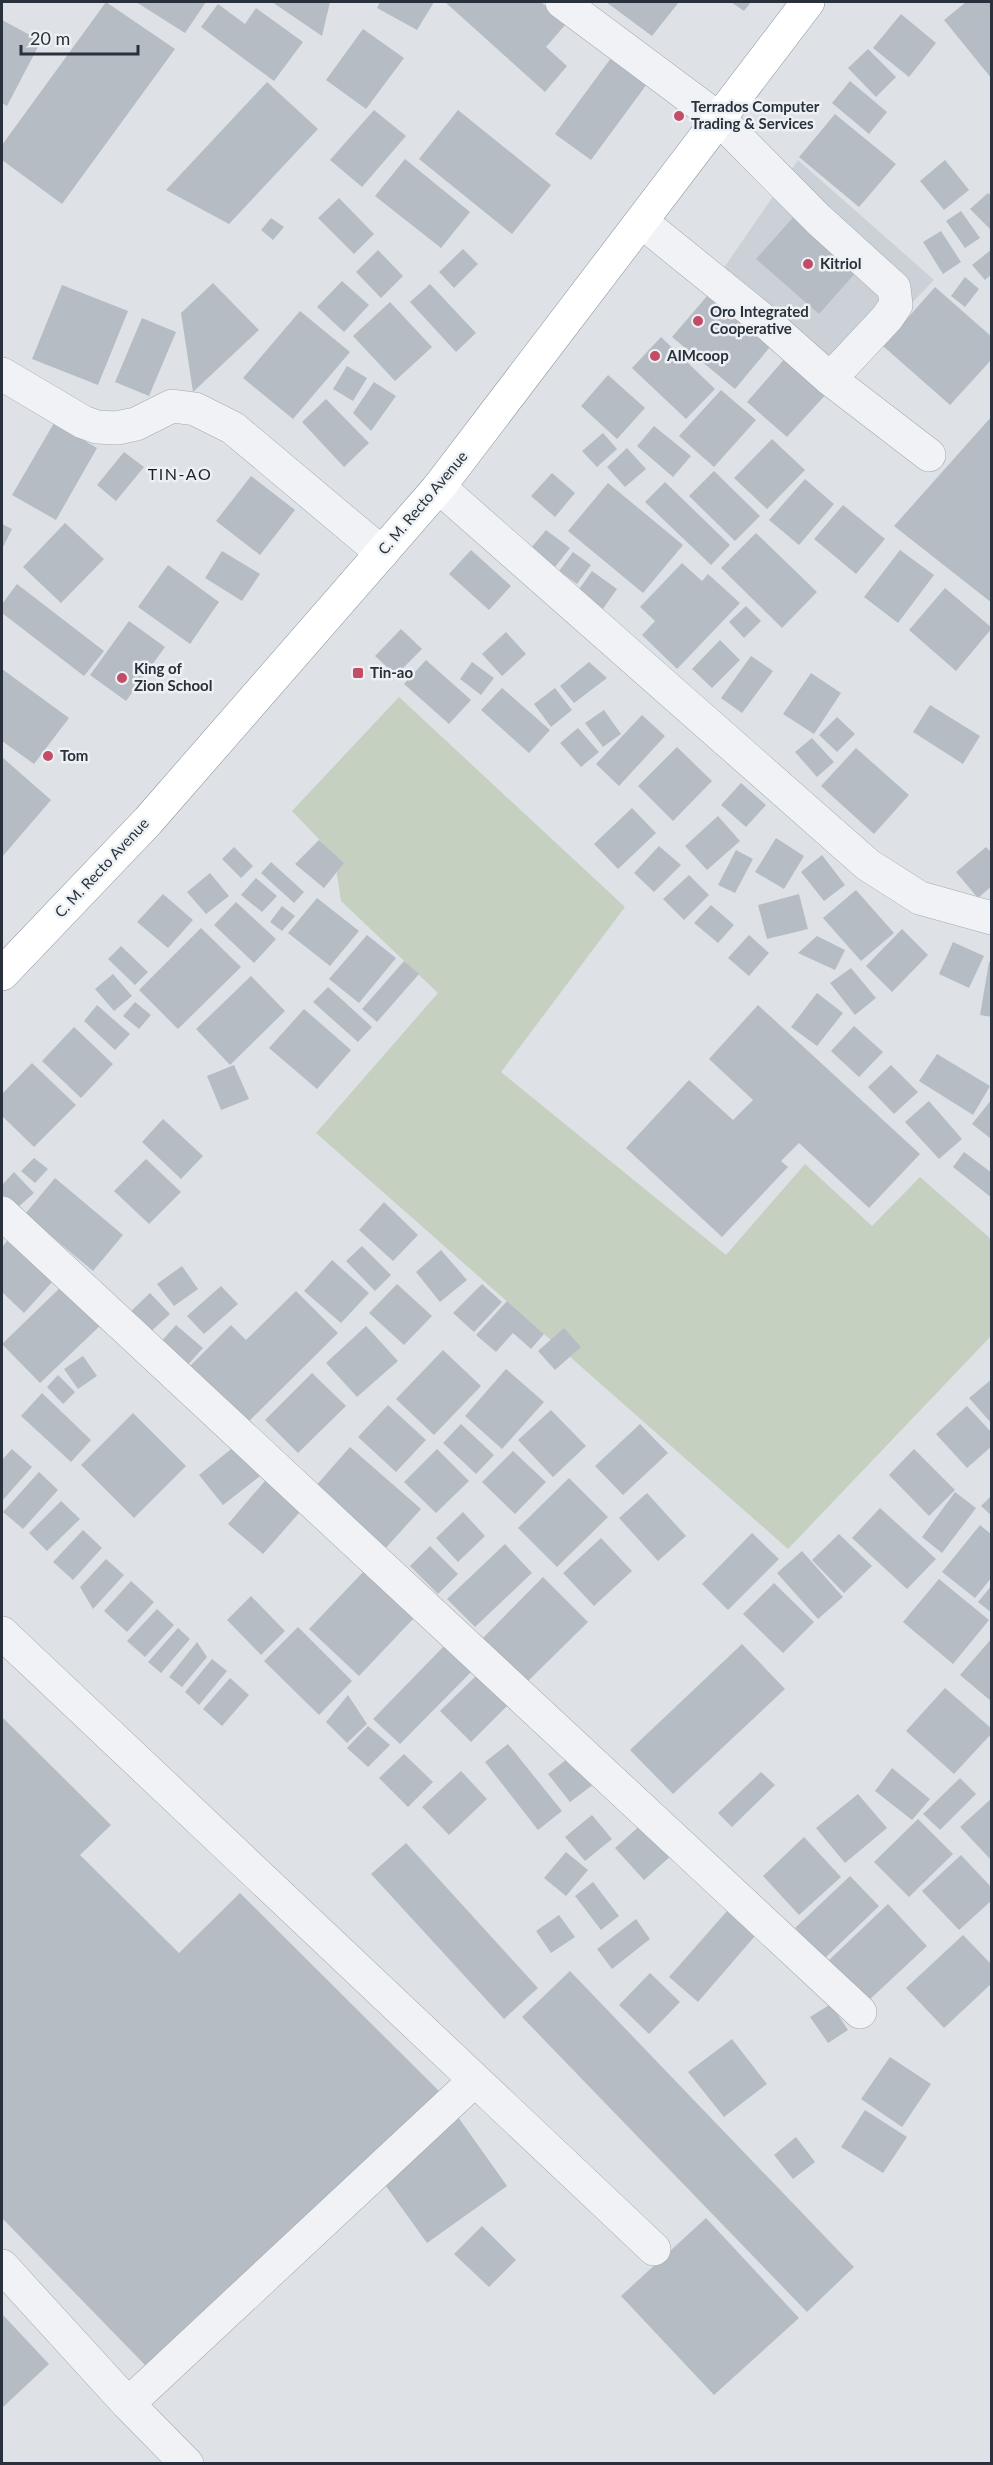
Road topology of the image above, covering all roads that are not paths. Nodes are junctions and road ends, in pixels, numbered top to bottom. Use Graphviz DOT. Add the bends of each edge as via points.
graph roads {
  1 [pos="562,2"];
  2 [pos="808,2"];
  3 [pos="719,119"];
  4 [pos="642,222"];
  5 [pos="2,374"];
  6 [pos="830,379"];
  7 [pos="929,455"];
  8 [pos="440,487"];
  9 [pos="382,553"];
  10 [pos="992,918"];
  11 [pos="2,974"];
  12 [pos="2,1213"];
  13 [pos="2,1633"];
  14 [pos="860,2012"];
  15 [pos="475,2080"];
  16 [pos="654,2249"];
  17 [pos="2,2266"];
  18 [pos="128,2404"];
  19 [pos="186,2463"];
  1 -- 3 [label="street"];
  2 -- 3 [label="highway, C. M. Recto Avenue"];
  3 -- 4 [label="highway, C. M. Recto Avenue"];
  3 -- 6 [label="street" via="818,219 894,288 896,305"];
  4 -- 6 [label="street"];
  4 -- 8 [label="highway, C. M. Recto Avenue"];
  5 -- 9 [label="street" via="97,427 136,424 172,406 195,409 233,428"];
  6 -- 7 [label="street"];
  8 -- 9 [label="highway, C. M. Recto Avenue"];
  8 -- 10 [label="street" via="868,865 920,897"];
  9 -- 11 [label="highway, C. M. Recto Avenue" via="148,821"];
  12 -- 14 [label="street"];
  13 -- 15 [label="street"];
  15 -- 16 [label="street"];
  15 -- 18 [label="street"];
  17 -- 18 [label="street"];
  18 -- 19 [label="street"];
}
